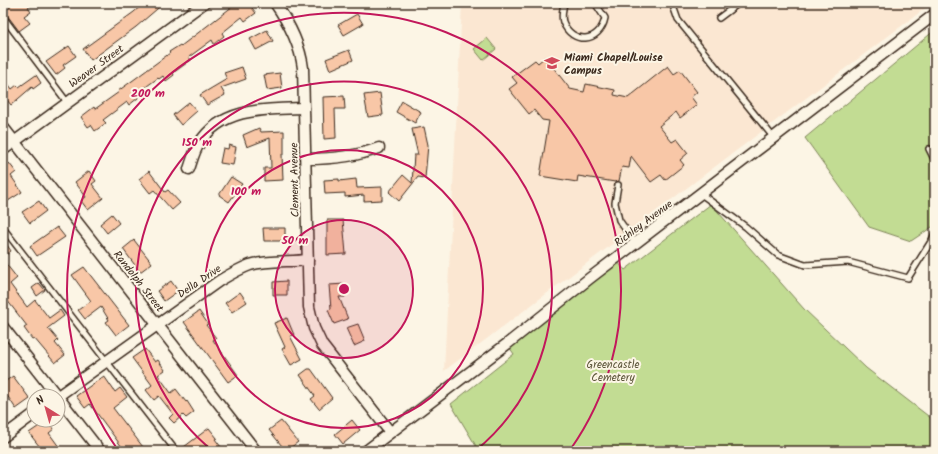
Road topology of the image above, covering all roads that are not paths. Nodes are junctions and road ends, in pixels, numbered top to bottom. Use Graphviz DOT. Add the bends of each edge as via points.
graph roads {
  1 [pos="204,3"];
  2 [pos="275,3"];
  3 [pos="564,3"];
  4 [pos="595,3"];
  5 [pos="672,3"];
  6 [pos="739,3"];
  7 [pos="935,14"];
  8 [pos="3,17"];
  9 [pos="719,18"];
  10 [pos="67,102"];
  11 [pos="304,108"];
  12 [pos="3,126"];
  13 [pos="774,138"];
  14 [pos="15,142"];
  15 [pos="379,148"];
  16 [pos="929,149"];
  17 [pos="3,150"];
  18 [pos="306,159"];
  19 [pos="935,161"];
  20 [pos="189,170"];
  21 [pos="618,185"];
  22 [pos="701,194"];
  23 [pos="3,228"];
  24 [pos="935,233"];
  25 [pos="636,244"];
  26 [pos="308,260"];
  27 [pos="158,324"];
  28 [pos="3,327"];
  29 [pos="106,361"];
  30 [pos="52,388"];
  31 [pos="66,390"];
  32 [pos="66,406"];
  33 [pos="26,420"];
  34 [pos="390,432"];
  35 [pos="3,437"];
  36 [pos="100,451"];
  37 [pos="176,451"];
  38 [pos="256,451"];
  39 [pos="366,451"];
  1 -- 10 [label="street, Weaver Street"];
  2 -- 11 [label="street, Clement Avenue" via="295,36 302,55"];
  3 -- 4 [label="lane" via="563,21 575,36 584,38 592,37 603,26 605,18"];
  5 -- 13 [label="lane" via="678,20"];
  6 -- 9 [label="lane"];
  7 -- 13 [label="street, Richley Avenue"];
  8 -- 10 [label="lane"];
  10 -- 14 [label="street, Weaver Street"];
  11 -- 18 [label="street, Clement Avenue"];
  11 -- 20 [label="street" via="254,110 230,117 213,127 203,137"];
  12 -- 14 [label="street, Randolph Street"];
  13 -- 22 [label="street, Richley Avenue"];
  14 -- 17 [label="street, Weaver Street"];
  14 -- 27 [label="street, Randolph Street"];
  15 -- 18 [label="street" via="342,157"];
  16 -- 19 [label="lane"];
  18 -- 26 [label="street, Clement Avenue"];
  21 -- 25 [label="lane" via="615,203 619,220"];
  22 -- 24 [label="lane" via="746,227 778,255 804,265 848,262 908,278"];
  22 -- 25 [label="street, Richley Avenue"];
  23 -- 29 [label="lane"];
  25 -- 34 [label="street, Richley Avenue"];
  26 -- 27 [label="street, Della Drive" via="250,265 238,270"];
  26 -- 34 [label="street, Clement Avenue" via="310,307 318,337"];
  27 -- 29 [label="street, Della Drive"];
  27 -- 38 [label="street, Randolph Street"];
  28 -- 30 [label="street"];
  29 -- 31 [label="street, Della Drive"];
  29 -- 37 [label="lane"];
  32 -- 36 [label="street"];
  33 -- 35 [label="street"];
  34 -- 39 [label="street, Richley Avenue"];
}
